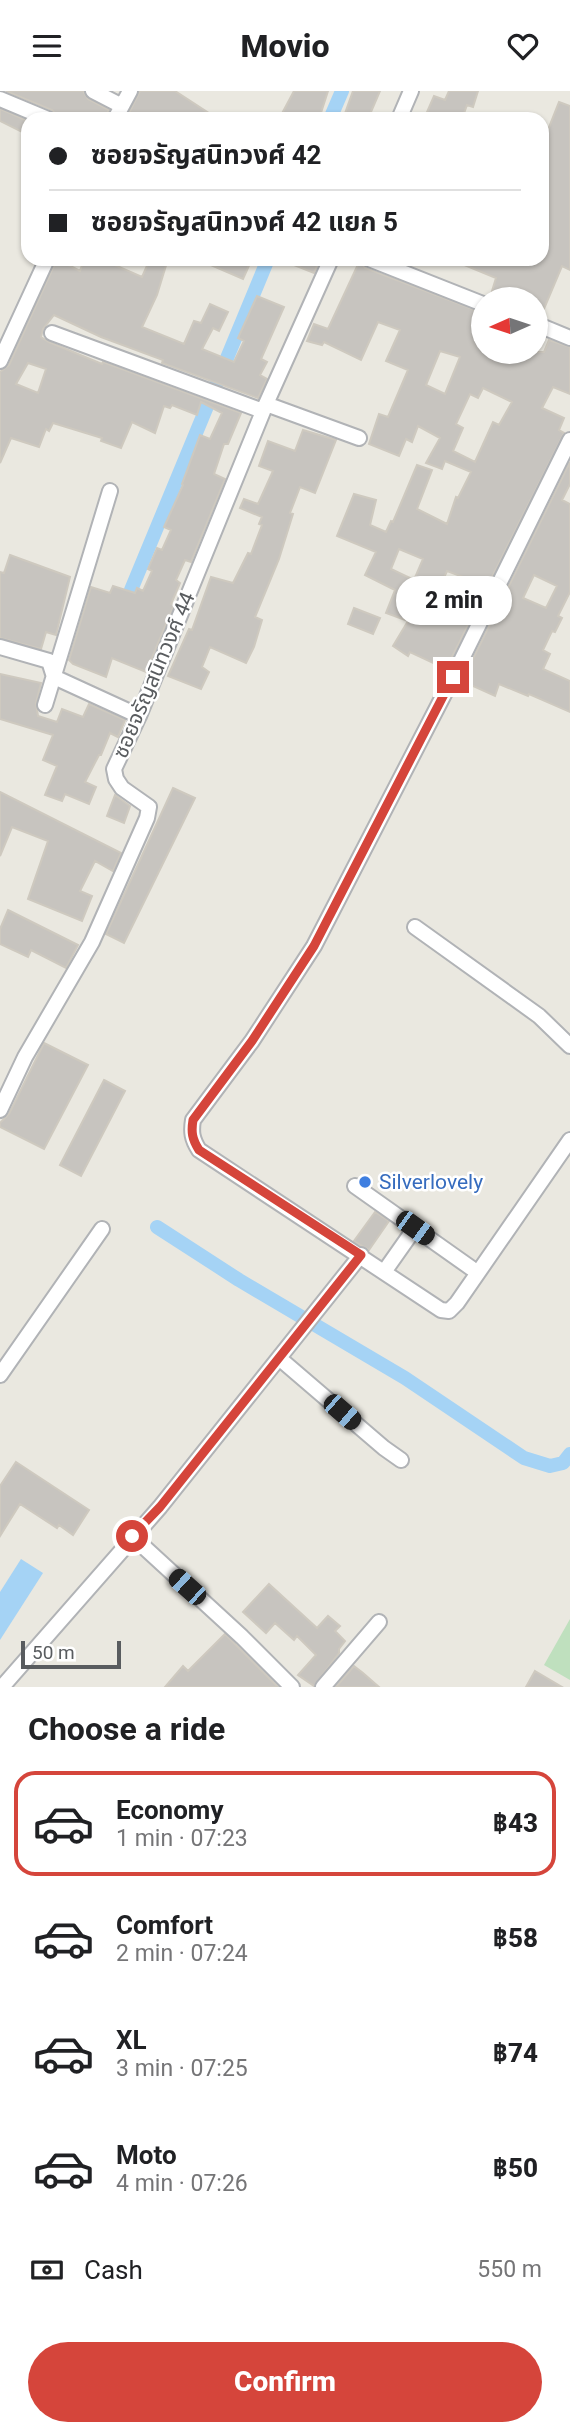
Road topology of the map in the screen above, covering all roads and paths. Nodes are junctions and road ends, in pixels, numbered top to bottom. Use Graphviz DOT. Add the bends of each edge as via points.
graph roads {
  1 [pos="93,91"];
  2 [pos="130,91"];
  3 [pos="411,91"];
  4 [pos="0,99"];
  5 [pos="31,112"];
  6 [pos="119,112"];
  7 [pos="402,112"];
  8 [pos="44,266"];
  9 [pos="328,266"];
  10 [pos="387,266"];
  11 [pos="471,299"];
  12 [pos="548,329"];
  13 [pos="52,333"];
  14 [pos="570,338"];
  15 [pos="0,361"];
  16 [pos="265,408"];
  17 [pos="359,438"];
  18 [pos="570,440"];
  19 [pos="110,491"];
  20 [pos="0,647"];
  21 [pos="54,677"];
  22 [pos="45,705"];
  23 [pos="139,716"];
  24 [pos="415,927"];
  25 [pos="570,1046"];
  26 [pos="0,1110"];
  27 [pos="570,1140"];
  28 [pos="355,1186"];
  29 [pos="415,1228"];
  30 [pos="102,1229"];
  31 [pos="361,1255"];
  32 [pos="471,1268"];
  33 [pos="384,1272"];
  34 [pos="279,1358"];
  35 [pos="0,1375"];
  36 [pos="401,1460"];
  37 [pos="132,1536"];
  38 [pos="379,1622"];
  39 [pos="2,1687"];
  40 [pos="292,1687"];
  41 [pos="323,1687"];
  1 -- 6 [label="street"];
  2 -- 6 [label="street"];
  3 -- 7 [label="street"];
  4 -- 5 [label="street"];
  8 -- 15 [label="street"];
  9 -- 16 [label="street, ซอยจรัญสนิทวงศ์ 44"];
  10 -- 11 [label="street"];
  12 -- 14 [label="street"];
  13 -- 16 [label="street"];
  16 -- 17 [label="street"];
  16 -- 23 [label="street, ซอยจรัญสนิทวงศ์ 44"];
  18 -- 31 [label="street" via="314,946 193,1120 193,1140 199,1150"];
  19 -- 21 [label="street"];
  20 -- 21 [label="street" via="49,661"];
  21 -- 22 [label="street"];
  21 -- 23 [label="street"];
  23 -- 26 [label="street, ซอยจรัญสนิทวงศ์ 44" via="114,769 122,788 149,807 147,818 92,942 25,1057"];
  24 -- 25 [label="street" via="539,1016"];
  27 -- 33 [label="street" via="449,1311"];
  28 -- 29 [label="street"];
  29 -- 32 [label="street"];
  29 -- 33 [label="street"];
  30 -- 35 [label="street"];
  31 -- 33 [label="street"];
  31 -- 34 [label="street"];
  34 -- 36 [label="street"];
  34 -- 37 [label="street"];
  37 -- 39 [label="street"];
  37 -- 40 [label="street"];
  38 -- 41 [label="street"];
}
